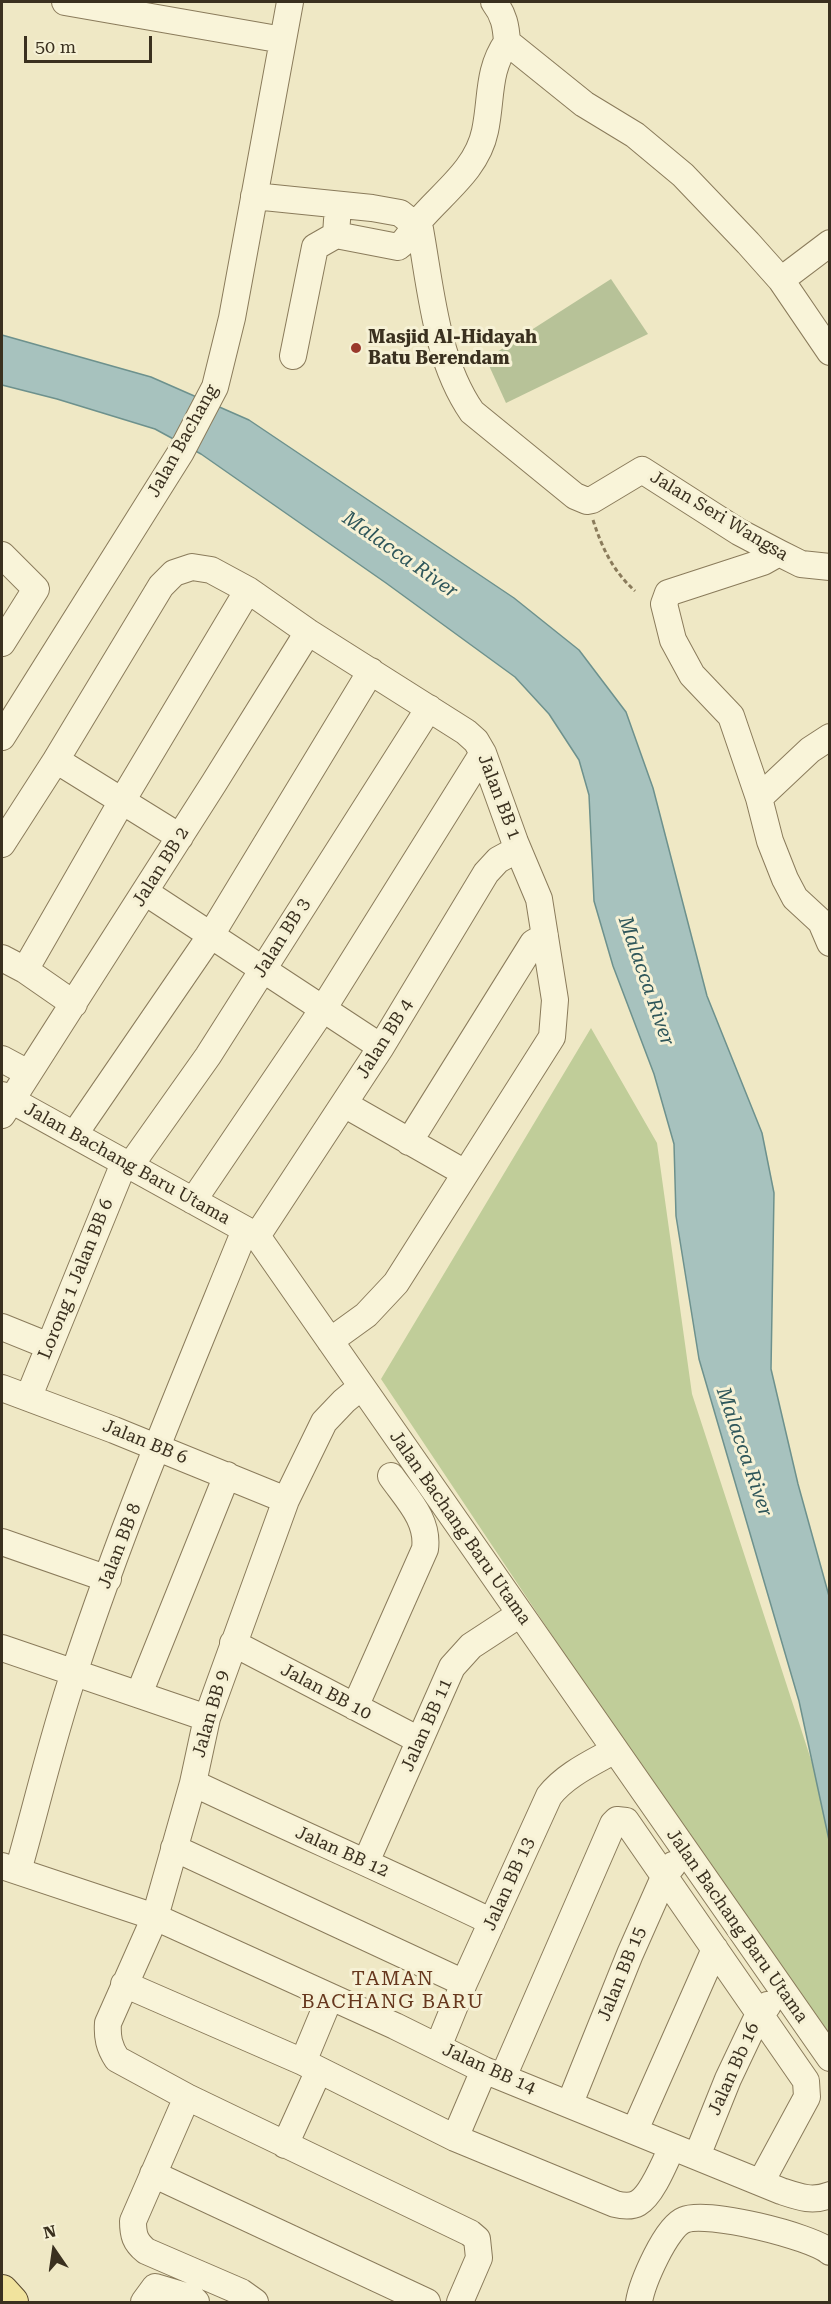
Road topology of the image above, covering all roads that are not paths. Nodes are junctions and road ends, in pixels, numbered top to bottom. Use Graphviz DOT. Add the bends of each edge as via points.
graph roads {
  1 [pos="65,2"];
  2 [pos="290,2"];
  3 [pos="494,2"];
  4 [pos="166,11"];
  5 [pos="282,40"];
  6 [pos="507,42"];
  7 [pos="254,196"];
  8 [pos="339,204"];
  9 [pos="416,224"];
  10 [pos="336,235"];
  11 [pos="830,243"];
  12 [pos="398,247"];
  13 [pos="781,280"];
  14 [pos="419,293"];
  15 [pos="830,352"];
  16 [pos="293,356"];
  17 [pos="779,553"];
  18 [pos="2,555"];
  19 [pos="830,567"];
  20 [pos="248,590"];
  21 [pos="308,632"];
  22 [pos="2,643"];
  23 [pos="371,671"];
  24 [pos="429,708"];
  25 [pos="2,737"];
  26 [pos="830,737"];
  27 [pos="483,753"];
  28 [pos="56,760"];
  29 [pos="759,798"];
  30 [pos="122,801"];
  31 [pos="180,837"];
  32 [pos="2,844"];
  33 [pos="518,849"];
  34 [pos="145,892"];
  35 [pos="211,935"];
  36 [pos="545,936"];
  37 [pos="830,943"];
  38 [pos="2,958"];
  39 [pos="263,969"];
  40 [pos="25,970"];
  41 [pos="74,1004"];
  42 [pos="323,1009"];
  43 [pos="381,1047"];
  44 [pos="2,1059"];
  45 [pos="28,1073"];
  46 [pos="5,1103"];
  47 [pos="344,1104"];
  48 [pos="74,1135"];
  49 [pos="409,1142"];
  50 [pos="127,1164"];
  51 [pos="465,1173"];
  52 [pos="193,1201"];
  53 [pos="251,1233"];
  54 [pos="2,1327"];
  55 [pos="330,1341"];
  56 [pos="49,1346"];
  57 [pos="362,1387"];
  58 [pos="2,1388"];
  59 [pos="29,1396"];
  60 [pos="158,1447"];
  61 [pos="227,1475"];
  62 [pos="392,1476"];
  63 [pos="286,1500"];
  64 [pos="2,1542"];
  65 [pos="108,1579"];
  66 [pos="520,1614"];
  67 [pos="232,1643"];
  68 [pos="2,1648"];
  69 [pos="74,1672"];
  70 [pos="139,1694"];
  71 [pos="355,1707"];
  72 [pos="207,1718"];
  73 [pos="419,1740"];
  74 [pos="615,1750"];
  75 [pos="193,1783"];
  76 [pos="174,1848"];
  77 [pos="685,1852"];
  78 [pos="366,1862"];
  79 [pos="10,1868"];
  80 [pos="665,1875"];
  81 [pos="154,1917"];
  82 [pos="492,1922"];
  83 [pos="715,1949"];
  84 [pos="464,1983"];
  85 [pos="124,1984"];
  86 [pos="330,1997"];
  87 [pos="787,1997"];
  88 [pos="759,2014"];
  89 [pos="438,2047"];
  90 [pos="830,2058"];
  91 [pos="311,2066"];
  92 [pos="493,2073"];
  93 [pos="187,2097"];
  94 [pos="570,2103"];
  95 [pos="635,2130"];
  96 [pos="455,2138"];
  97 [pos="285,2145"];
  98 [pos="672,2147"];
  99 [pos="697,2156"];
  100 [pos="153,2174"];
  101 [pos="761,2182"];
  102 [pos="830,2195"];
  103 [pos="830,2252"];
  104 [pos="2,2291"];
  105 [pos="245,2299"];
  106 [pos="12,2302"];
  107 [pos="144,2302"];
  108 [pos="196,2302"];
  109 [pos="427,2302"];
  110 [pos="460,2302"];
  111 [pos="639,2302"];
  1 -- 4 [label="street"];
  2 -- 5 [label="street, Jalan Bachang"];
  3 -- 6 [label="street" via="502,12"];
  4 -- 5 [label="street"];
  5 -- 7 [label="street, Jalan Bachang"];
  6 -- 9 [label="street" via="492,73 479,153"];
  6 -- 13 [label="street" via="584,104 635,135 682,175"];
  7 -- 8 [label="street"];
  7 -- 25 [label="street, Jalan Bachang" via="215,387 181,452"];
  8 -- 9 [label="street" via="400,213"];
  8 -- 10 [label="street"];
  9 -- 12 [label="street"];
  9 -- 17 [label="street, Jalan Seri Wangsa" via="440,340 457,387 472,412 575,496 587,501 642,470"];
  10 -- 12 [label="street"];
  10 -- 16 [label="street" via="315,247"];
  11 -- 13 [label="street"];
  12 -- 14 [label="street"];
  13 -- 15 [label="street"];
  17 -- 19 [label="street, Jalan Seri Wangsa" via="801,564"];
  17 -- 29 [label="street" via="763,562 668,593 664,604 673,640 692,675 731,716"];
  18 -- 22 [label="street" via="36,589"];
  20 -- 21 [label="street, Jalan BB 1"];
  20 -- 28 [label="street, Jalan BB 1" via="211,570 192,567 174,573 161,586"];
  20 -- 30 [label="street"];
  21 -- 23 [label="street, Jalan BB 1"];
  21 -- 31 [label="street, Jalan BB 2"];
  23 -- 24 [label="street, Jalan BB 1"];
  23 -- 35 [label="street"];
  24 -- 27 [label="street, Jalan BB 1" via="466,732"];
  24 -- 39 [label="street, Jalan BB 3"];
  26 -- 29 [label="street" via="810,750"];
  27 -- 33 [label="street, Jalan BB 1"];
  27 -- 42 [label="street"];
  28 -- 30 [label="street"];
  28 -- 32 [label="street, Jalan BB 1"];
  29 -- 37 [label="street" via="785,879 795,898 822,922"];
  30 -- 31 [label="street"];
  30 -- 40 [label="street"];
  31 -- 34 [label="street, Jalan BB 2"];
  33 -- 36 [label="street, Jalan BB 1" via="539,900"];
  33 -- 43 [label="street, Jalan BB 4" via="498,860 486,873"];
  34 -- 35 [label="street"];
  34 -- 41 [label="street, Jalan BB 2"];
  35 -- 39 [label="street"];
  35 -- 48 [label="street"];
  36 -- 49 [label="street" via="533,943"];
  36 -- 51 [label="street, Jalan BB 1" via="555,1000 552,1037"];
  38 -- 40 [label="street"];
  39 -- 42 [label="street"];
  39 -- 50 [label="street, Jalan BB 3" via="208,1056"];
  40 -- 41 [label="street"];
  41 -- 45 [label="street, Jalan BB 2"];
  42 -- 43 [label="street"];
  42 -- 52 [label="street"];
  43 -- 47 [label="street, Jalan BB 4"];
  44 -- 45 [label="street"];
  45 -- 46 [label="street, Jalan BB 2"];
  46 -- 48 [label="street, Jalan Bachang Baru Utama"];
  47 -- 49 [label="street"];
  47 -- 53 [label="street, Jalan BB 4"];
  48 -- 50 [label="street, Jalan Bachang Baru Utama"];
  49 -- 51 [label="street"];
  50 -- 52 [label="street, Jalan Bachang Baru Utama"];
  50 -- 56 [label="street, Lorong 1 Jalan BB 6"];
  51 -- 55 [label="street, Jalan BB 1" via="396,1283 366,1315"];
  52 -- 53 [label="street, Jalan Bachang Baru Utama"];
  53 -- 55 [label="street, Jalan Bachang Baru Utama"];
  53 -- 60 [label="street, Jalan BB 8"];
  54 -- 56 [label="street"];
  55 -- 57 [label="street, Jalan Bachang Baru Utama"];
  56 -- 59 [label="street, Lorong 1 Jalan BB 6"];
  57 -- 63 [label="street, Jalan BB 9" via="324,1422"];
  57 -- 66 [label="street, Jalan Bachang Baru Utama"];
  58 -- 59 [label="street, Jalan BB 6"];
  59 -- 60 [label="street, Jalan BB 6"];
  60 -- 61 [label="street, Jalan BB 6"];
  60 -- 65 [label="street, Jalan BB 8"];
  61 -- 63 [label="street, Jalan BB 6"];
  61 -- 70 [label="street"];
  62 -- 71 [label="street" via="422,1521 427,1536 425,1549"];
  63 -- 67 [label="street, Jalan BB 9"];
  64 -- 65 [label="street"];
  65 -- 69 [label="street, Jalan BB 8"];
  66 -- 73 [label="street, Jalan BB 11" via="471,1646 452,1667"];
  66 -- 74 [label="street, Jalan Bachang Baru Utama"];
  67 -- 71 [label="street, Jalan BB 10"];
  67 -- 72 [label="street, Jalan BB 9"];
  68 -- 69 [label="street"];
  69 -- 70 [label="street"];
  69 -- 79 [label="street, Jalan BB 8"];
  70 -- 72 [label="street"];
  71 -- 73 [label="street, Jalan BB 10"];
  72 -- 75 [label="street, Jalan BB 9"];
  73 -- 78 [label="street, Jalan BB 11"];
  74 -- 77 [label="street, Jalan Bachang Baru Utama"];
  74 -- 82 [label="street, Jalan BB 13" via="562,1782 549,1796"];
  75 -- 76 [label="street, Jalan BB 9"];
  75 -- 78 [label="street, Jalan BB 12"];
  76 -- 81 [label="street, Jalan BB 9"];
  76 -- 84 [label="street"];
  77 -- 80 [label="street, Jalan BB 15"];
  77 -- 87 [label="street, Jalan Bachang Baru Utama"];
  78 -- 82 [label="street, Jalan BB 12"];
  79 -- 81 [label="street, Jalan BB 14"];
  80 -- 83 [label="street"];
  80 -- 92 [label="street" via="626,1821 617,1820"];
  80 -- 94 [label="street, Jalan BB 15"];
  81 -- 85 [label="street, Jalan BB 9"];
  81 -- 86 [label="street, Jalan BB 14"];
  82 -- 84 [label="street, Jalan BB 13"];
  83 -- 88 [label="street"];
  83 -- 95 [label="street"];
  84 -- 89 [label="street, Jalan BB 13"];
  85 -- 91 [label="street"];
  85 -- 93 [label="street, Jalan BB 9" via="108,2023 111,2050 117,2059"];
  86 -- 89 [label="street, Jalan BB 14"];
  86 -- 91 [label="street"];
  87 -- 88 [label="street, Jalan Bb 16" via="767,2005"];
  87 -- 90 [label="street, Jalan Bachang Baru Utama"];
  88 -- 99 [label="street, Jalan Bb 16"];
  88 -- 101 [label="street" via="806,2080 808,2089"];
  89 -- 92 [label="street, Jalan BB 14"];
  91 -- 96 [label="street"];
  91 -- 97 [label="street"];
  92 -- 94 [label="street, Jalan BB 14"];
  92 -- 96 [label="street"];
  93 -- 97 [label="street"];
  93 -- 100 [label="street"];
  94 -- 95 [label="street, Jalan BB 14"];
  95 -- 98 [label="street, Jalan BB 14"];
  96 -- 98 [label="street" via="628,2206 646,2197"];
  97 -- 110 [label="street" via="477,2239 479,2258"];
  98 -- 99 [label="street, Jalan BB 14"];
  99 -- 101 [label="street, Jalan BB 14"];
  100 -- 105 [label="street" via="133,2220 137,2244"];
  100 -- 109 [label="street"];
  101 -- 102 [label="street, Jalan BB 14" via="806,2199"];
  103 -- 111 [label="street" via="796,2236 705,2216 683,2220 659,2251"];
  104 -- 106 [label="main road"];
  107 -- 108 [label="street" via="155,2287"];
}
